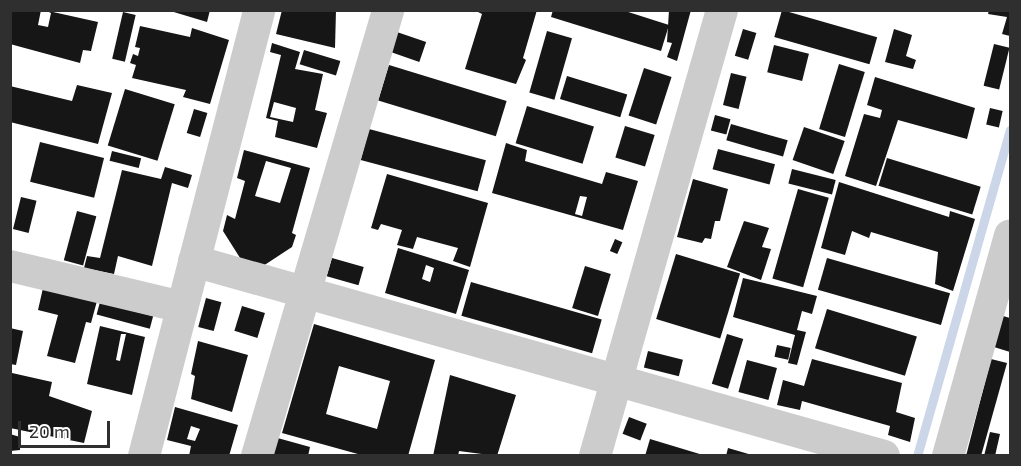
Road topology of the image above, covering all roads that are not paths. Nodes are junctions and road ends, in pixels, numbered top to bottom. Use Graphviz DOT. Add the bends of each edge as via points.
graph roads {
  1 [pos="259,10"];
  2 [pos="388,10"];
  3 [pos="722,10"];
  4 [pos="1011,236"];
  5 [pos="194,261"];
  6 [pos="10,266"];
  7 [pos="305,292"];
  8 [pos="182,308"];
  9 [pos="617,380"];
  10 [pos="144,456"];
  11 [pos="256,456"];
  12 [pos="596,456"];
  13 [pos="884,456"];
  14 [pos="948,456"];
  1 -- 5 [label="street"];
  2 -- 7 [label="street"];
  3 -- 9 [label="street"];
  4 -- 14 [label="street"];
  5 -- 7 [label="street"];
  5 -- 8 [label="street"];
  6 -- 8 [label="street"];
  7 -- 9 [label="street"];
  7 -- 11 [label="street"];
  8 -- 10 [label="street"];
  9 -- 12 [label="street"];
  9 -- 13 [label="street"];
}
